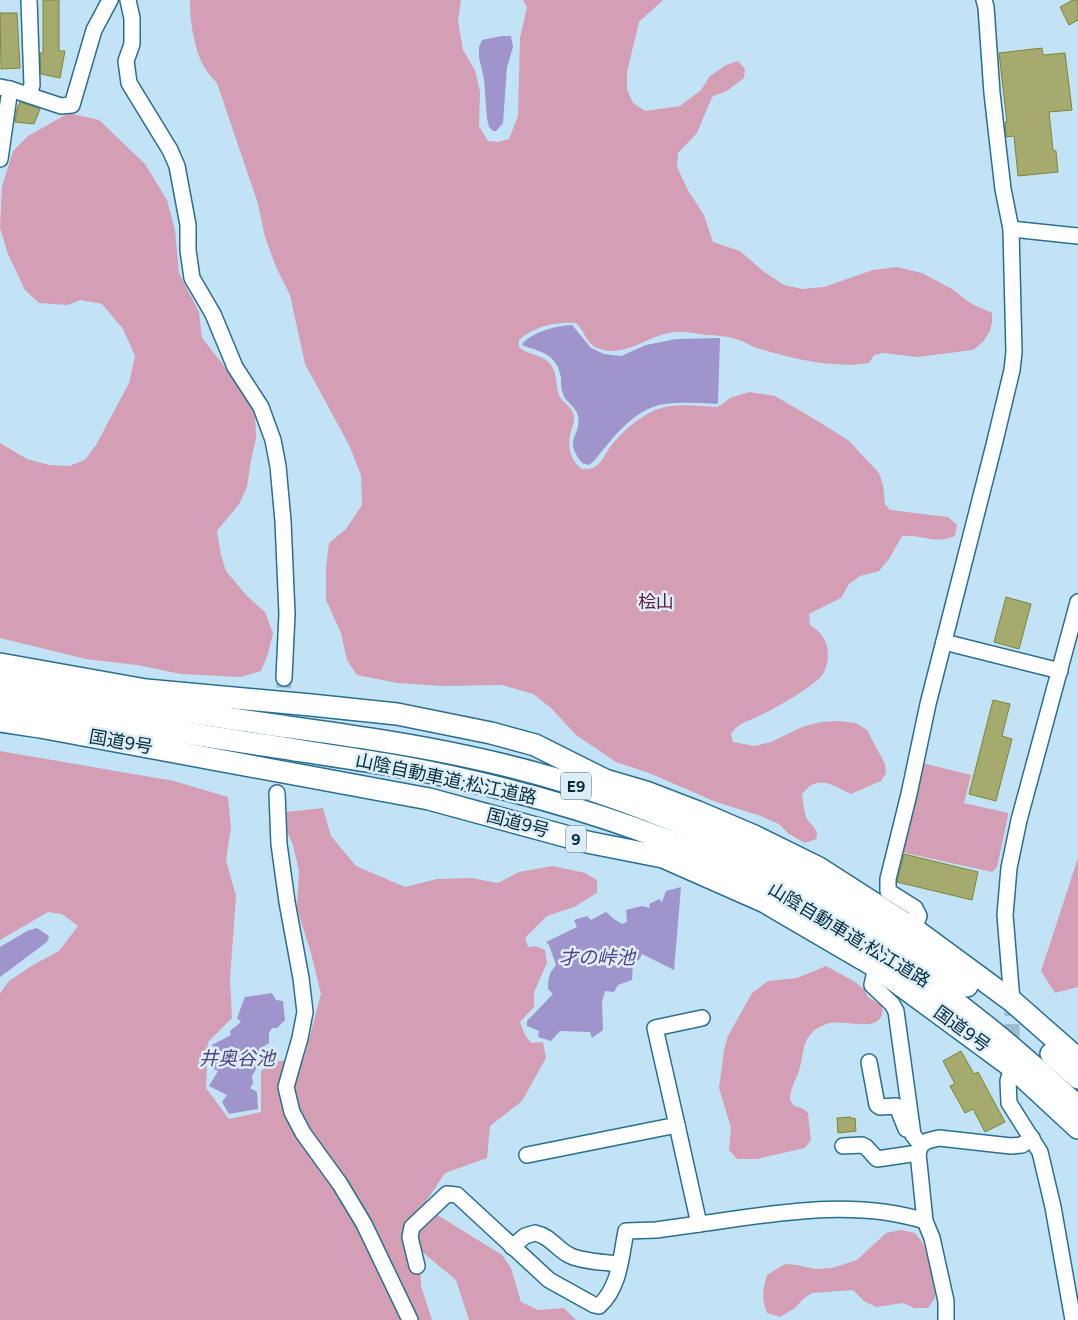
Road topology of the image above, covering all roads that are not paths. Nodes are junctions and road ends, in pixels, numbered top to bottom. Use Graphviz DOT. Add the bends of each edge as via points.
graph roads {
  1 [pos="29,0"];
  2 [pos="110,0"];
  3 [pos="128,0"];
  4 [pos="984,0"];
  5 [pos="5,88"];
  6 [pos="29,95"];
  7 [pos="0,159"];
  8 [pos="1012,228"];
  9 [pos="1078,236"];
  10 [pos="1078,602"];
  11 [pos="944,642"];
  12 [pos="0,664"];
  13 [pos="1060,672"];
  14 [pos="284,678"];
  15 [pos="0,683"];
  16 [pos="0,704"];
  17 [pos="99,710"];
  18 [pos="0,721"];
  19 [pos="605,780"];
  20 [pos="277,793"];
  21 [pos="664,857"];
  22 [pos="914,929"];
  23 [pos="876,967"];
  24 [pos="1012,1001"];
  25 [pos="702,1018"];
  26 [pos="1078,1059"];
  27 [pos="869,1062"];
  28 [pos="1012,1067"];
  29 [pos="1078,1078"];
  30 [pos="1078,1106"];
  31 [pos="677,1125"];
  32 [pos="1078,1128"];
  33 [pos="1032,1138"];
  34 [pos="917,1144"];
  35 [pos="843,1146"];
  36 [pos="527,1156"];
  37 [pos="925,1220"];
  38 [pos="699,1224"];
  39 [pos="512,1247"];
  40 [pos="619,1264"];
  41 [pos="417,1266"];
  42 [pos="410,1320"];
  43 [pos="946,1320"];
  44 [pos="1073,1320"];
  1 -- 6 [label="street" via="32,84"];
  2 -- 6 [label="street" via="94,30 72,105 61,106"];
  3 -- 14 [label="street" via="132,18 132,44 126,61 129,83 177,166 188,225 192,278 213,314 235,367 261,407 273,440 283,521 287,614"];
  4 -- 8 [label="street" via="1003,189"];
  5 -- 6 [label="street"];
  5 -- 7 [label="street"];
  8 -- 9 [label="street"];
  8 -- 11 [label="street" via="1012,370"];
  10 -- 13 [label="street"];
  11 -- 13 [label="street"];
  11 -- 22 [label="street" via="888,879 888,891 914,908 919,916"];
  12 -- 19 [label="highway" via="146,690 397,714 535,745"];
  13 -- 24 [label="street" via="1009,868 1005,915"];
  15 -- 17 [label="highway, 山陰自動車道;松江道路 / E9"];
  16 -- 17 [label="highway, 山陰自動車道;松江道路 / E9"];
  17 -- 19 [label="highway" via="290,716 407,728 523,754"];
  17 -- 21 [label="highway" via="527,813"];
  17 -- 29 [label="highway, 山陰自動車道;松江道路 / E9" via="388,741 548,776 619,800 690,827 830,897 891,934 1004,1014"];
  17 -- 30 [label="highway, 山陰自動車道;松江道路 / E9" via="467,780 543,799 684,848 755,879 880,950 993,1031"];
  18 -- 21 [label="highway, 国道9号 / 9" via="429,800 588,842"];
  19 -- 22 [label="highway" via="646,792 754,836 819,868"];
  20 -- 42 [label="street" via="279,844 305,1012 286,1087 292,1112 364,1224"];
  21 -- 23 [label="highway, 国道9号 / 9" via="765,902"];
  22 -- 24 [label="highway"];
  23 -- 28 [label="highway, 国道9号 / 9"];
  23 -- 34 [label="street" via="872,985 896,1012"];
  24 -- 26 [label="highway"];
  25 -- 31 [label="street" via="655,1028"];
  27 -- 34 [label="street" via="877,1105 896,1106 905,1129"];
  28 -- 32 [label="highway, 国道9号 / 9"];
  28 -- 33 [label="street" via="1008,1081 1009,1103"];
  31 -- 36 [label="street"];
  31 -- 38 [label="street"];
  33 -- 34 [label="street" via="1017,1146 939,1138"];
  33 -- 44 [label="street" via="1043,1162"];
  34 -- 35 [label="street" via="877,1159 862,1145"];
  34 -- 37 [label="street"];
  37 -- 38 [label="street" via="863,1210 813,1210"];
  37 -- 43 [label="street" via="946,1301"];
  38 -- 40 [label="street" via="626,1231"];
  39 -- 40 [label="street" via="524,1236 535,1233 552,1240 570,1256"];
  39 -- 40 [label="street" via="549,1280 599,1306 617,1280"];
  39 -- 41 [label="street" via="457,1195 447,1194 412,1227 410,1237"];
}
